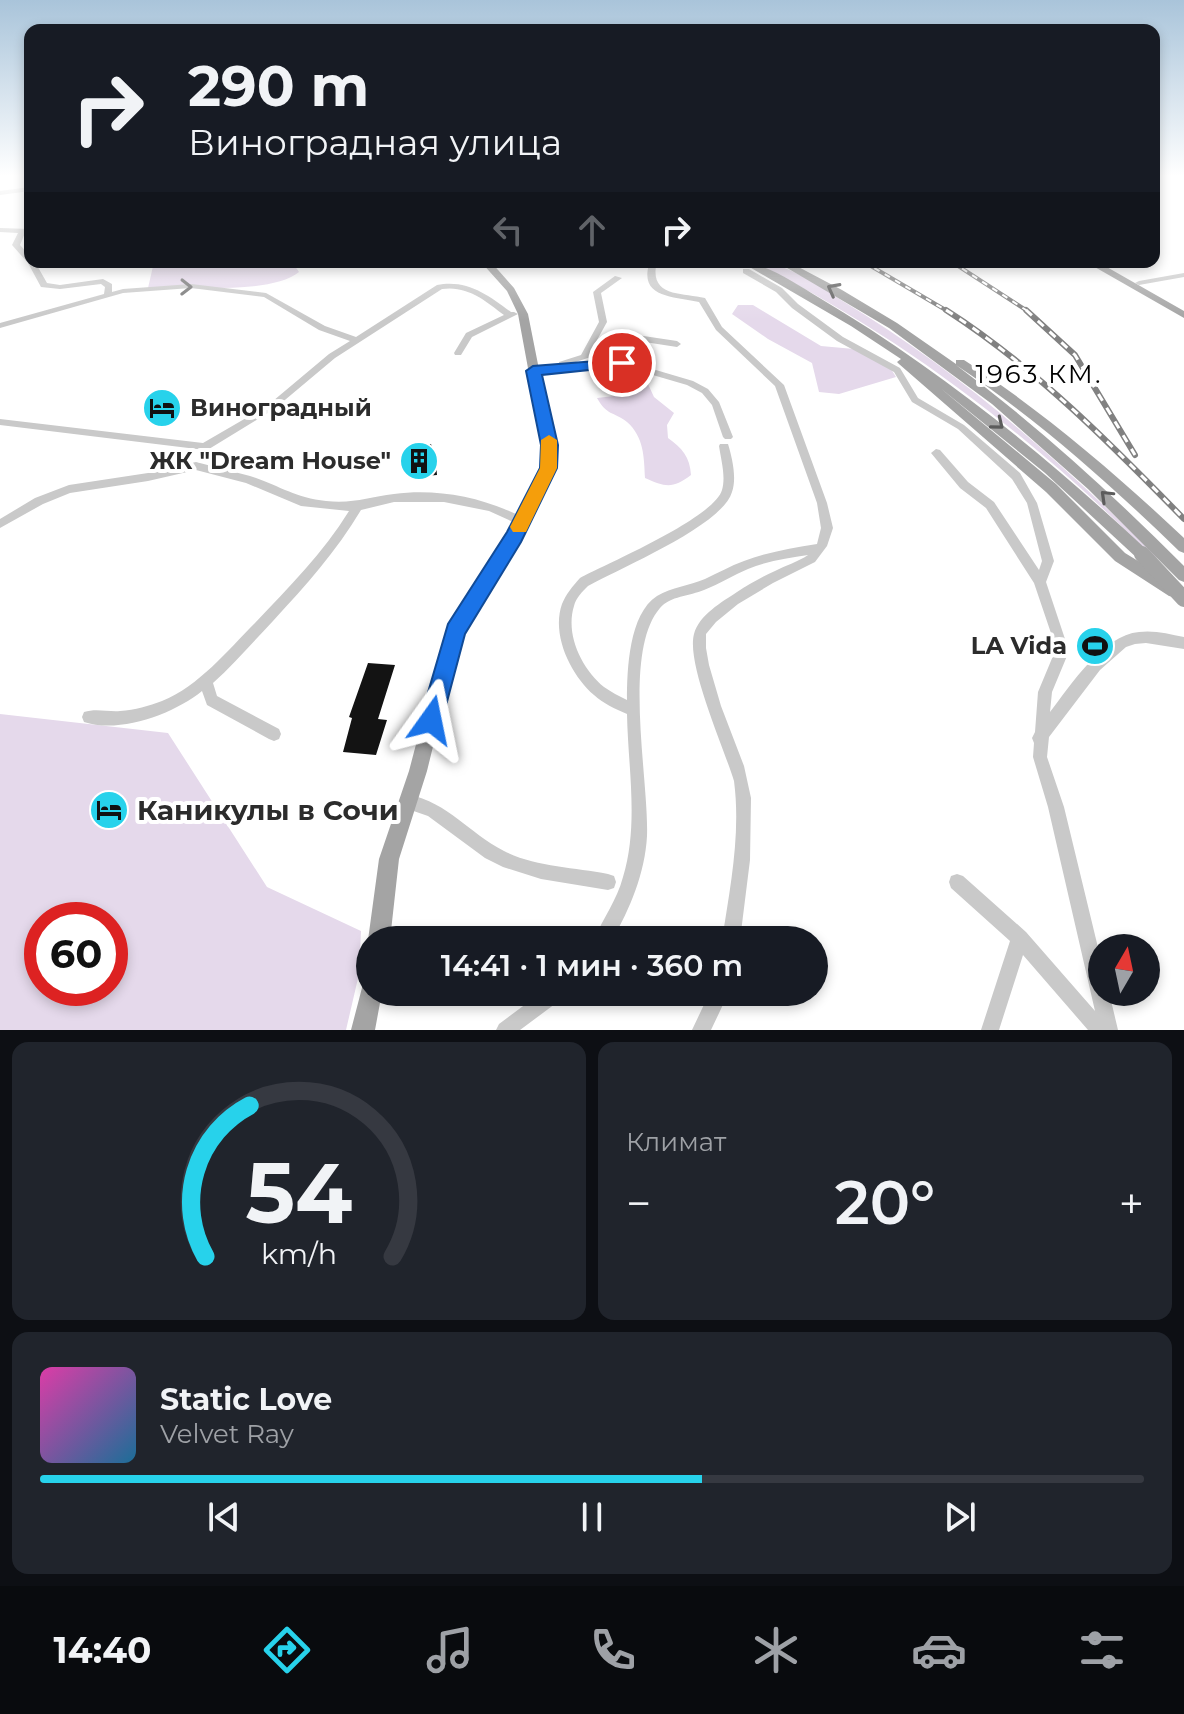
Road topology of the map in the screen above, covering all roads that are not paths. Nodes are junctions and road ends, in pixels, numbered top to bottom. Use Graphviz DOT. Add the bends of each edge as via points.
graph roads {
  1 [pos="0,230"];
  2 [pos="24,231"];
  3 [pos="24,234"];
  4 [pos="24,255"];
  5 [pos="34,268"];
  6 [pos="491,268"];
  7 [pos="652,268"];
  8 [pos="749,268"];
  9 [pos="750,268"];
  10 [pos="793,268"];
  11 [pos="1102,268"];
  12 [pos="1113,268"];
  13 [pos="1184,275"];
  14 [pos="618,278"];
  15 [pos="1139,283"];
  16 [pos="108,294"];
  17 [pos="819,301"];
  18 [pos="1184,308"];
  19 [pos="872,311"];
  20 [pos="523,314"];
  21 [pos="509,315"];
  22 [pos="1184,315"];
  23 [pos="0,326"];
  24 [pos="356,340"];
  25 [pos="677,344"];
  26 [pos="458,353"];
  27 [pos="583,358"];
  28 [pos="538,371"];
  29 [pos="0,422"];
  30 [pos="200,448"];
  31 [pos="936,453"];
  32 [pos="187,467"];
  33 [pos="357,506"];
  34 [pos="522,522"];
  35 [pos="0,524"];
  36 [pos="1184,547"];
  37 [pos="819,548"];
  38 [pos="1184,576"];
  39 [pos="1040,582"];
  40 [pos="1184,597"];
  41 [pos="1184,643"];
  42 [pos="206,683"];
  43 [pos="633,710"];
  44 [pos="89,717"];
  45 [pos="274,734"];
  46 [pos="1039,739"];
  47 [pos="407,802"];
  48 [pos="608,882"];
  49 [pos="957,882"];
  50 [pos="381,926"];
  51 [pos="610,926"];
  52 [pos="732,926"];
  53 [pos="1020,938"];
  54 [pos="368,1006"];
  55 [pos="538,1006"];
  56 [pos="713,1006"];
  57 [pos="363,1030"];
  58 [pos="505,1030"];
  59 [pos="701,1030"];
  60 [pos="990,1030"];
  61 [pos="1100,1030"];
  62 [pos="1109,1030"];
  1 -- 2 [label="street"];
  3 -- 4 [label="street" via="16,245"];
  5 -- 16 [label="street" via="44,285 103,281"];
  6 -- 20 [label="main road"];
  7 -- 37 [label="street" via="653,286 702,300 719,328 777,381 822,503 827,535"];
  8 -- 39 [label="street" via="840,339 897,370 915,400 961,427 1016,476 1032,503 1048,561"];
  9 -- 17 [label="main road"];
  19 -- 10 [label="main road, one-way"];
  11 -- 22 [label="main road"];
  12 -- 15 [label="main road"];
  13 -- 15 [label="street"];
  14 -- 27 [label="street" via="596,293 603,322"];
  15 -- 18 [label="main road"];
  16 -- 23 [label="street"];
  16 -- 24 [label="street, one-way" via="191,286 252,292"];
  17 -- 40 [label="main road" via="963,410 1120,557"];
  17 -- 40 [label="main road, one-way, bridge" via="922,365 982,410 1089,502"];
  19 -- 36 [label="main road" via="1006,392 1099,467"];
  38 -- 19 [label="main road, one-way" via="1078,469 951,366"];
  20 -- 21 [label="street"];
  20 -- 28 [label="main road"];
  21 -- 24 [label="street" via="473,290 445,285"];
  21 -- 26 [label="street" via="469,335"];
  24 -- 30 [label="street" via="270,408"];
  25 -- 27 [label="street" via="637,338"];
  27 -- 28 [label="street"];
  28 -- 34 [label="main road" via="550,455"];
  28 -- 43 [label="street" via="622,363 690,383 716,404 726,441 728,485 721,505 584,582 567,605 569,643 586,677"];
  29 -- 30 [label="street"];
  30 -- 32 [label="street"];
  31 -- 39 [label="street" via="990,505"];
  32 -- 33 [label="street" via="212,468 301,502"];
  32 -- 35 [label="street" via="69,489"];
  33 -- 34 [label="street" via="412,497 464,500 502,510"];
  33 -- 42 [label="street" via="314,572"];
  34 -- 47 [label="main road" via="455,631"];
  37 -- 43 [label="street" via="745,565 661,599 646,616 638,643"];
  37 -- 52 [label="street" via="811,558 714,614 700,635 702,662 744,799"];
  39 -- 46 [label="street" via="1061,650 1045,692"];
  41 -- 46 [label="street" via="1143,637 1121,643"];
  42 -- 44 [label="street" via="135,717"];
  42 -- 45 [label="street" via="212,700"];
  43 -- 51 [label="street" via="639,836 629,887"];
  46 -- 62 [label="street"];
  47 -- 48 [label="street" via="434,810 506,861"];
  47 -- 50 [label="main road" via="389,859"];
  49 -- 53 [label="street"];
  53 -- 60 [label="street"];
  53 -- 61 [label="street"];
  54 -- 57 [label="main road"];
  55 -- 58 [label="street"];
  56 -- 59 [label="street"];
}
